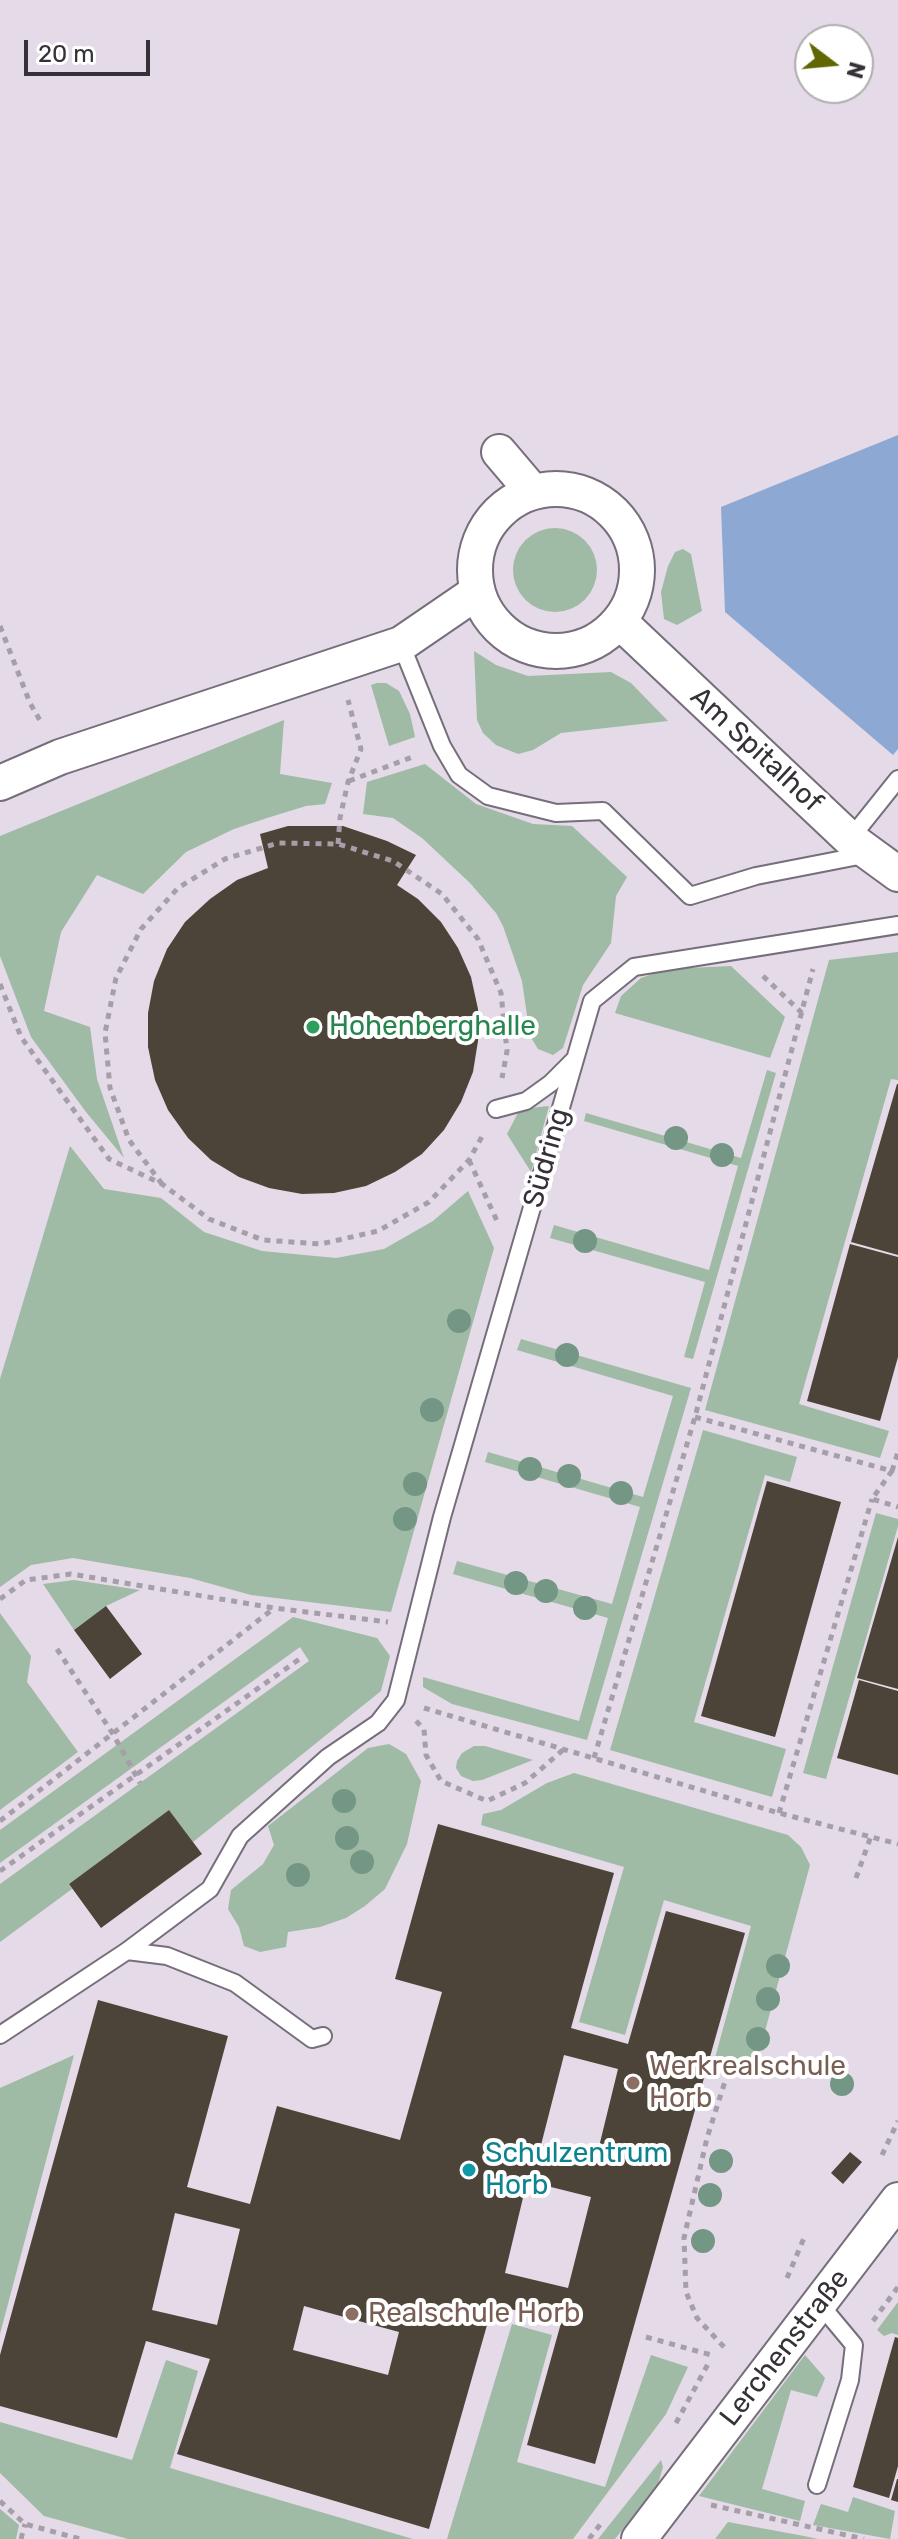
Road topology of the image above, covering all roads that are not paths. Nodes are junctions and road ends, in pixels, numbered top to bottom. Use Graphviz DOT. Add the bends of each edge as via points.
graph roads {
  1 [pos="499,452"];
  2 [pos="533,492"];
  3 [pos="477,592"];
  4 [pos="619,621"];
  5 [pos="401,644"];
  6 [pos="898,779"];
  7 [pos="0,783"];
  8 [pos="873,855"];
  9 [pos="898,925"];
  10 [pos="575,1059"];
  11 [pos="496,1109"];
  12 [pos="127,1951"];
  13 [pos="0,2035"];
  14 [pos="323,2036"];
  15 [pos="898,2200"];
  16 [pos="819,2303"];
  17 [pos="817,2485"];
  18 [pos="639,2539"];
  1 -- 2 [label="street"];
  2 -- 3 [label="street" via="492,520 480,542"];
  2 -- 4 [label="street" via="583,494 622,524 637,572 632,598"];
  3 -- 4 [label="street" via="505,634 551,651 577,649"];
  3 -- 5 [label="street"];
  4 -- 8 [label="street, Am Spitalhof"];
  5 -- 7 [label="street" via="60,757"];
  5 -- 8 [label="lane" via="459,775 488,796 556,813 603,811 690,896 756,876"];
  6 -- 8 [label="lane"];
  9 -- 10 [label="lane, Südring" via="634,967 592,1001"];
  10 -- 11 [label="lane" via="526,1101"];
  10 -- 12 [label="lane, Südring" via="396,1700 378,1723 328,1757 240,1836 210,1889"];
  12 -- 13 [label="lane"];
  12 -- 14 [label="lane" via="167,1956 235,1983 312,2039"];
  15 -- 16 [label="street, Lerchenstraße"];
  16 -- 17 [label="lane" via="854,2345 850,2380"];
  16 -- 18 [label="street, Lerchenstraße"];
}
